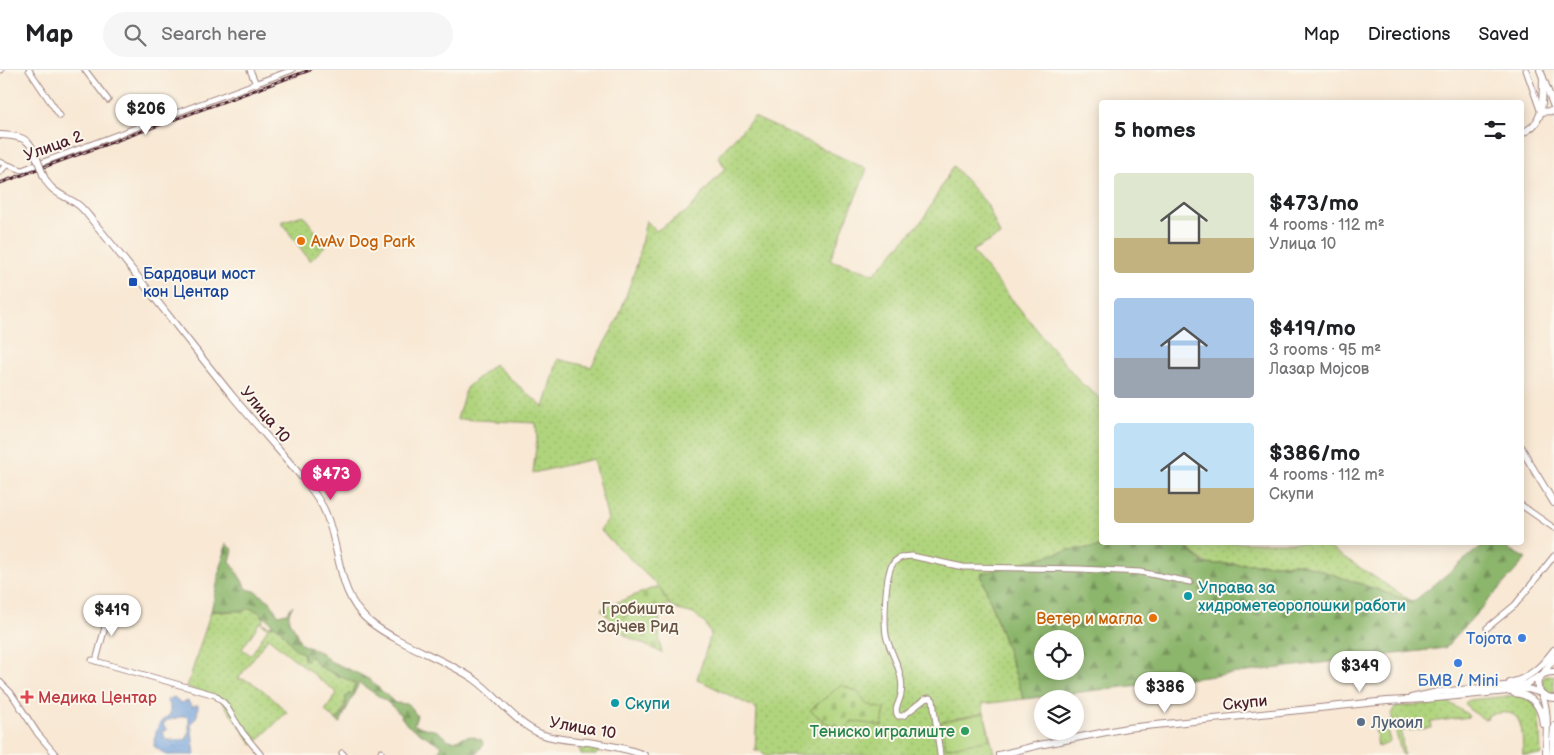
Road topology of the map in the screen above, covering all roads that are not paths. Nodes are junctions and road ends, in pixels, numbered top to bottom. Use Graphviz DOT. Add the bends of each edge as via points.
graph roads {
  1 [pos="30,70"];
  2 [pos="85,70"];
  3 [pos="250,70"];
  4 [pos="292,70"];
  5 [pos="1526,70"];
  6 [pos="1540,70"];
  7 [pos="1543,78"];
  8 [pos="256,84"];
  9 [pos="108,100"];
  10 [pos="1554,107"];
  11 [pos="1541,112"];
  12 [pos="1554,112"];
  13 [pos="60,116"];
  14 [pos="1524,131"];
  15 [pos="0,134"];
  16 [pos="0,162"];
  17 [pos="6,165"];
  18 [pos="0,172"];
  19 [pos="1524,453"];
  20 [pos="1554,503"];
  21 [pos="1524,507"];
  22 [pos="1554,528"];
  23 [pos="1554,556"];
  24 [pos="1190,582"];
  25 [pos="110,608"];
  26 [pos="1487,628"];
  27 [pos="1554,650"];
  28 [pos="1554,658"];
  29 [pos="1554,672"];
  30 [pos="1543,674"];
  31 [pos="0,682"];
  32 [pos="1487,688"];
  33 [pos="1501,692"];
  34 [pos="1541,693"];
  35 [pos="1554,698"];
  36 [pos="1407,699"];
  37 [pos="1554,726"];
  38 [pos="1546,739"];
  39 [pos="56,755"];
  40 [pos="262,755"];
  41 [pos="644,755"];
  42 [pos="940,755"];
  43 [pos="999,755"];
  44 [pos="1546,755"];
  45 [pos="1552,755"];
  1 -- 13 [label="street, Улица 2"];
  2 -- 9 [label="street"];
  3 -- 8 [label="street"];
  4 -- 8 [label="street, Улица 2"];
  5 -- 11 [label="street"];
  6 -- 7 [label="street"];
  7 -- 10 [label="street"];
  7 -- 11 [label="street"];
  8 -- 17 [label="street, Улица 2" via="22,170"];
  11 -- 12 [label="street"];
  11 -- 14 [label="street" via="1535,124"];
  15 -- 41 [label="street, Улица 10, bridge" via="21,137 31,146 50,187 87,213 233,397 306,482 326,513 347,590 363,616 475,680 537,733"];
  16 -- 17 [label="street, Улица 2"];
  17 -- 18 [label="street"];
  19 -- 20 [label="street"];
  21 -- 22 [label="street"];
  23 -- 26 [label="street" via="1515,605"];
  24 -- 42 [label="street" via="1140,572 963,567 912,556 896,560 888,576 885,619 886,636 901,676 901,696 896,712 903,716 925,699 933,700"];
  25 -- 40 [label="street" via="94,660 218,696"];
  27 -- 32 [label="street" via="1540,667 1525,677"];
  28 -- 30 [label="street"];
  29 -- 30 [label="street, Скупи"];
  30 -- 32 [label="street, Скупи" via="1526,684"];
  30 -- 34 [label="street" via="1538,684"];
  31 -- 39 [label="street" via="12,693 38,734"];
  32 -- 36 [label="street, Скупи" via="1438,692"];
  33 -- 34 [label="street, Скупи" via="1528,689"];
  33 -- 36 [label="street, Скупи"];
  33 -- 38 [label="street" via="1524,694 1533,700 1541,712"];
  34 -- 35 [label="street, Скупи"];
  34 -- 38 [label="street" via="1546,709"];
  36 -- 43 [label="street, Скупи" via="1127,728"];
  37 -- 45 [label="street"];
  38 -- 44 [label="street"];
}
